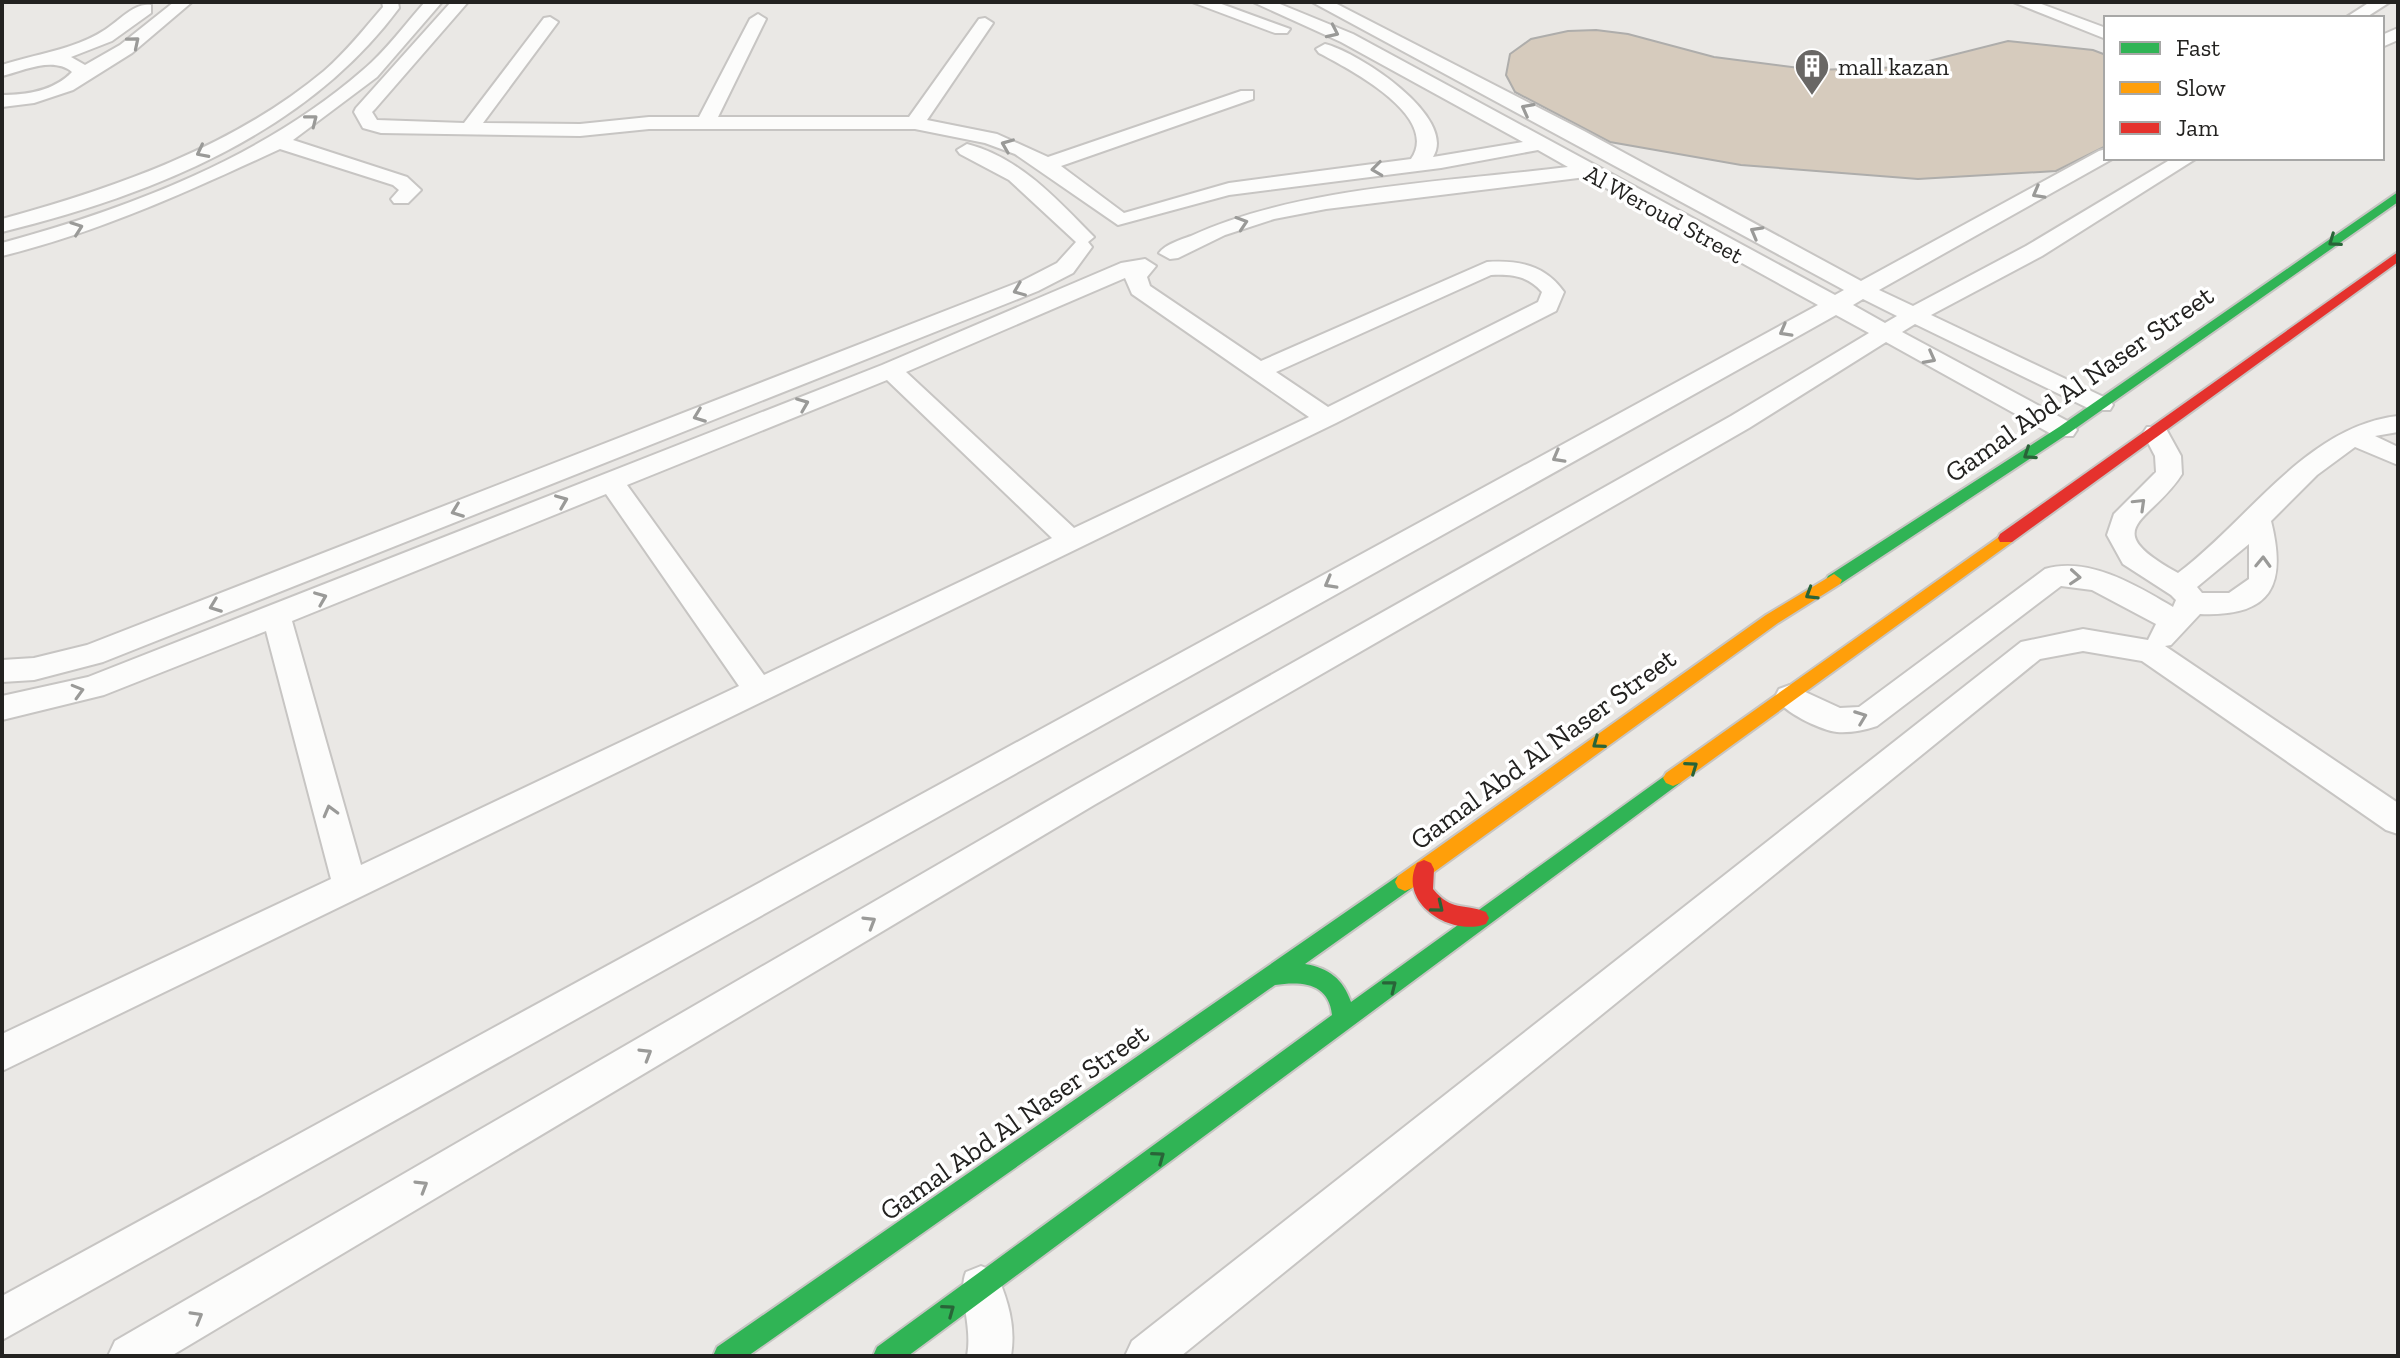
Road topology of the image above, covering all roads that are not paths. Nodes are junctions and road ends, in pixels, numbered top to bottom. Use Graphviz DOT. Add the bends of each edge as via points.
graph roads {
  1 [pos="152,2"];
  2 [pos="184,2"];
  3 [pos="390,2"];
  4 [pos="434,2"];
  5 [pos="460,2"];
  6 [pos="1200,2"];
  7 [pos="1261,2"];
  8 [pos="1320,2"];
  9 [pos="2021,2"];
  10 [pos="2382,2"];
  11 [pos="2046,6"];
  12 [pos="2357,16"];
  13 [pos="758,19"];
  14 [pos="550,22"];
  15 [pos="985,23"];
  16 [pos="2104,33"];
  17 [pos="42,61"];
  18 [pos="8,67"];
  19 [pos="79,76"];
  20 [pos="1247,95"];
  21 [pos="35,97"];
  22 [pos="2,101"];
  23 [pos="2,114"];
  24 [pos="706,123"];
  25 [pos="915,123"];
  26 [pos="470,127"];
  27 [pos="580,130"];
  28 [pos="816,130"];
  29 [pos="1577,135"];
  30 [pos="279,142"];
  31 [pos="1538,145"];
  32 [pos="2104,156"];
  33 [pos="2184,160"];
  34 [pos="1046,164"];
  35 [pos="1418,164"];
  36 [pos="1585,171"];
  37 [pos="2398,196"];
  38 [pos="401,199"];
  39 [pos="1123,219"];
  40 [pos="2,226"];
  41 [pos="1082,242"];
  42 [pos="2,250"];
  43 [pos="1170,253"];
  44 [pos="2393,263"];
  45 [pos="1137,267"];
  46 [pos="1861,290"];
  47 [pos="1831,305"];
  48 [pos="1914,315"];
  49 [pos="1886,335"];
  50 [pos="890,370"];
  51 [pos="1259,371"];
  52 [pos="2101,405"];
  53 [pos="1327,418"];
  54 [pos="2398,424"];
  55 [pos="2064,430"];
  56 [pos="2156,433"];
  57 [pos="2355,437"];
  58 [pos="2398,457"];
  59 [pos="610,481"];
  60 [pos="2257,520"];
  61 [pos="1071,541"];
  62 [pos="2182,604"];
  63 [pos="276,616"];
  64 [pos="2150,651"];
  65 [pos="2,671"];
  66 [pos="759,691"];
  67 [pos="1790,697"];
  68 [pos="2,708"];
  69 [pos="2398,820"];
  70 [pos="1424,869"];
  71 [pos="350,887"];
  72 [pos="1479,918"];
  73 [pos="1276,975"];
  74 [pos="1344,1022"];
  75 [pos="2,1053"];
  76 [pos="981,1287"];
  77 [pos="2,1319"];
  78 [pos="130,1356"];
  79 [pos="726,1356"];
  80 [pos="886,1356"];
  81 [pos="989,1356"];
  82 [pos="1147,1356"];
  1 -- 17 [label="street" via="106,37"];
  19 -- 2 [label="street, one-way" via="126,49"];
  3 -- 40 [label="street, one-way" via="391,8 331,74 294,102 199,155"];
  30 -- 4 [label="street, one-way" via="371,73"];
  5 -- 26 [label="street" via="363,112 370,124 381,127"];
  6 -- 35 [label="street" via="1302,38 1383,84 1416,112 1427,129 1428,147"];
  7 -- 31 [label="street, Al Weroud Street, one-way" via="1347,38"];
  29 -- 8 [label="street, Al Weroud Street, one-way"];
  9 -- 11 [label="street"];
  10 -- 12 [label="street"];
  11 -- 16 [label="street"];
  13 -- 24 [label="street"];
  14 -- 26 [label="street"];
  15 -- 25 [label="street"];
  17 -- 18 [label="street"];
  17 -- 19 [label="street" via="71,62 80,68"];
  19 -- 21 [label="street"];
  20 -- 34 [label="street"];
  21 -- 22 [label="street"];
  21 -- 23 [label="street"];
  24 -- 27 [label="street"];
  24 -- 28 [label="street"];
  25 -- 28 [label="street"];
  34 -- 25 [label="street, one-way" via="990,138"];
  26 -- 27 [label="street"];
  27 -- 28 [label="street" via="640,138"];
  28 -- 41 [label="street" via="970,151 1002,164 1027,181"];
  29 -- 31 [label="street"];
  46 -- 29 [label="street, Al Weroud Street, one-way"];
  30 -- 38 [label="street" via="400,181 411,190"];
  42 -- 30 [label="street, one-way" via="153,200"];
  31 -- 35 [label="street"];
  31 -- 36 [label="street, Al Weroud Street"];
  32 -- 46 [label="street, one-way"];
  33 -- 48 [label="street" via="2034,251"];
  34 -- 39 [label="street"];
  35 -- 39 [label="street, one-way" via="1248,185"];
  43 -- 36 [label="street, one-way" via="1218,231 1312,205"];
  36 -- 47 [label="street, Al Weroud Street"];
  37 -- 52 [label="main road, Gamal Abd Al Naser Street, one-way"];
  39 -- 41 [label="street" via="1090,229"];
  39 -- 43 [label="street" via="1164,227 1172,235"];
  41 -- 45 [label="street" via="1097,262"];
  41 -- 65 [label="street, one-way" via="1065,268 1000,298 93,654"];
  43 -- 45 [label="street"];
  44 -- 56 [label="main road"];
  45 -- 50 [label="street"];
  45 -- 51 [label="street" via="1140,289"];
  46 -- 47 [label="street"];
  46 -- 48 [label="street, Al Weroud Street"];
  47 -- 49 [label="street, Al Weroud Street"];
  47 -- 77 [label="street, one-way"];
  48 -- 49 [label="street"];
  48 -- 52 [label="street, Al Weroud Street"];
  49 -- 55 [label="street, Al Weroud Street, one-way"];
  78 -- 49 [label="street, one-way" via="1083,796"];
  59 -- 50 [label="street, one-way"];
  50 -- 61 [label="street"];
  51 -- 53 [label="street"];
  51 -- 53 [label="street" via="1487,269 1529,271 1549,284 1553,299 1548,306"];
  52 -- 55 [label="main road, Gamal Abd Al Naser Street"];
  53 -- 61 [label="street"];
  54 -- 57 [label="street"];
  55 -- 70 [label="main road, Gamal Abd Al Naser Street, one-way" via="1772,619"];
  62 -- 56 [label="street, one-way" via="2121,537 2123,520 2169,474 2168,456"];
  56 -- 67 [label="main road"];
  57 -- 58 [label="street"];
  57 -- 60 [label="street" via="2294,479"];
  63 -- 59 [label="street, one-way"];
  59 -- 66 [label="street"];
  60 -- 62 [label="street"];
  62 -- 60 [label="street, one-way" via="2232,604 2246,599 2263,582 2264,548"];
  61 -- 66 [label="street"];
  62 -- 64 [label="street"];
  67 -- 62 [label="street, one-way" via="1837,720 1866,718 2055,576 2094,579"];
  68 -- 63 [label="street, one-way" via="93,687"];
  71 -- 63 [label="street, one-way"];
  64 -- 69 [label="street"];
  64 -- 82 [label="street" via="2083,640 2031,650"];
  66 -- 71 [label="street"];
  72 -- 67 [label="main road, one-way"];
  70 -- 72 [label="main road, one-way" via="1423,891 1439,911"];
  70 -- 73 [label="main road, Gamal Abd Al Naser Street"];
  71 -- 75 [label="street"];
  74 -- 72 [label="main road, one-way"];
  73 -- 74 [label="main road" via="1305,970 1332,983 1345,1008"];
  73 -- 79 [label="main road, Gamal Abd Al Naser Street"];
  76 -- 74 [label="main road, one-way"];
  80 -- 76 [label="main road, one-way"];
  76 -- 81 [label="street" via="992,1319"];
}
